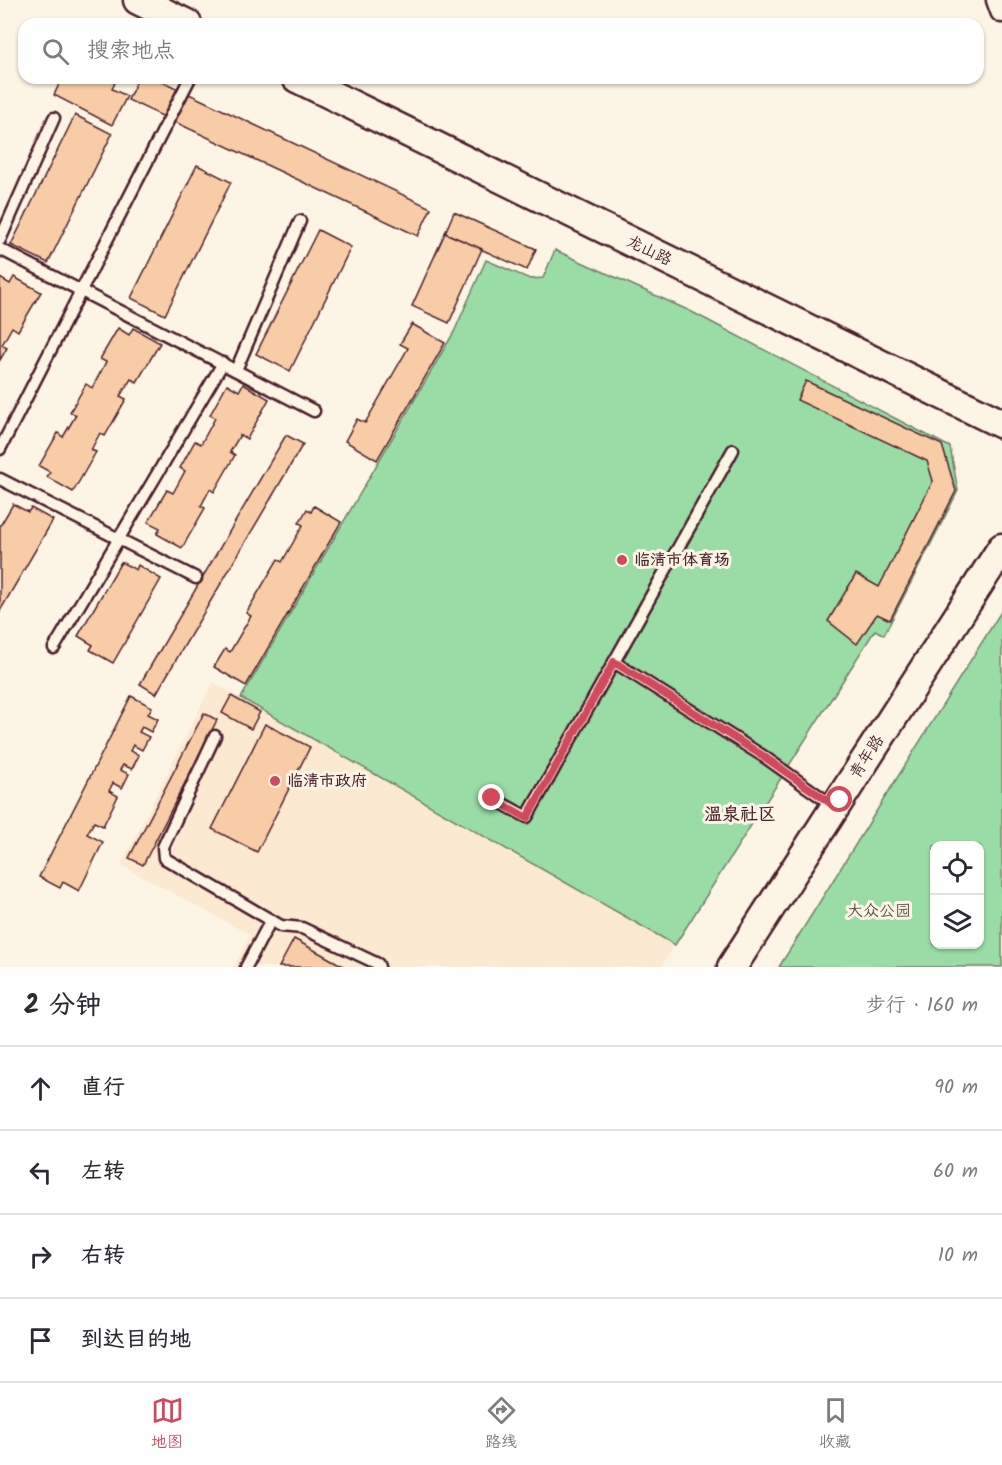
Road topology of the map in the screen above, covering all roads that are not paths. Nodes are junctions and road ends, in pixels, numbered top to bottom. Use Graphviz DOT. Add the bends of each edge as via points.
graph roads {
  1 [pos="138,0"];
  2 [pos="998,0"];
  3 [pos="1002,11"];
  4 [pos="175,18"];
  5 [pos="187,84"];
  6 [pos="309,84"];
  7 [pos="54,118"];
  8 [pos="300,221"];
  9 [pos="0,240"];
  10 [pos="0,249"];
  11 [pos="81,290"];
  12 [pos="223,363"];
  13 [pos="236,370"];
  14 [pos="314,411"];
  15 [pos="1002,424"];
  16 [pos="0,448"];
  17 [pos="733,450"];
  18 [pos="0,479"];
  19 [pos="118,539"];
  20 [pos="1002,548"];
  21 [pos="196,578"];
  22 [pos="54,648"];
  23 [pos="614,662"];
  24 [pos="215,736"];
  25 [pos="492,798"];
  26 [pos="836,807"];
  27 [pos="271,920"];
  28 [pos="246,967"];
  29 [pos="379,967"];
  30 [pos="732,967"];
  1 -- 4 [label="street"];
  2 -- 3 [label="street"];
  5 -- 11 [label="lane"];
  6 -- 15 [label="street, 龙山路"];
  7 -- 9 [label="lane"];
  8 -- 13 [label="lane"];
  10 -- 11 [label="lane"];
  11 -- 12 [label="lane"];
  11 -- 16 [label="lane"];
  12 -- 13 [label="lane"];
  12 -- 19 [label="lane"];
  13 -- 14 [label="lane"];
  17 -- 23 [label="lane"];
  18 -- 19 [label="lane"];
  19 -- 21 [label="lane"];
  19 -- 22 [label="lane"];
  20 -- 26 [label="street, 青年路"];
  23 -- 25 [label="lane" via="527,818"];
  23 -- 26 [label="lane"];
  24 -- 27 [label="lane" via="163,847 164,858"];
  26 -- 30 [label="street, 青年路"];
  27 -- 28 [label="lane"];
  27 -- 29 [label="lane" via="281,926 302,928"];
}
